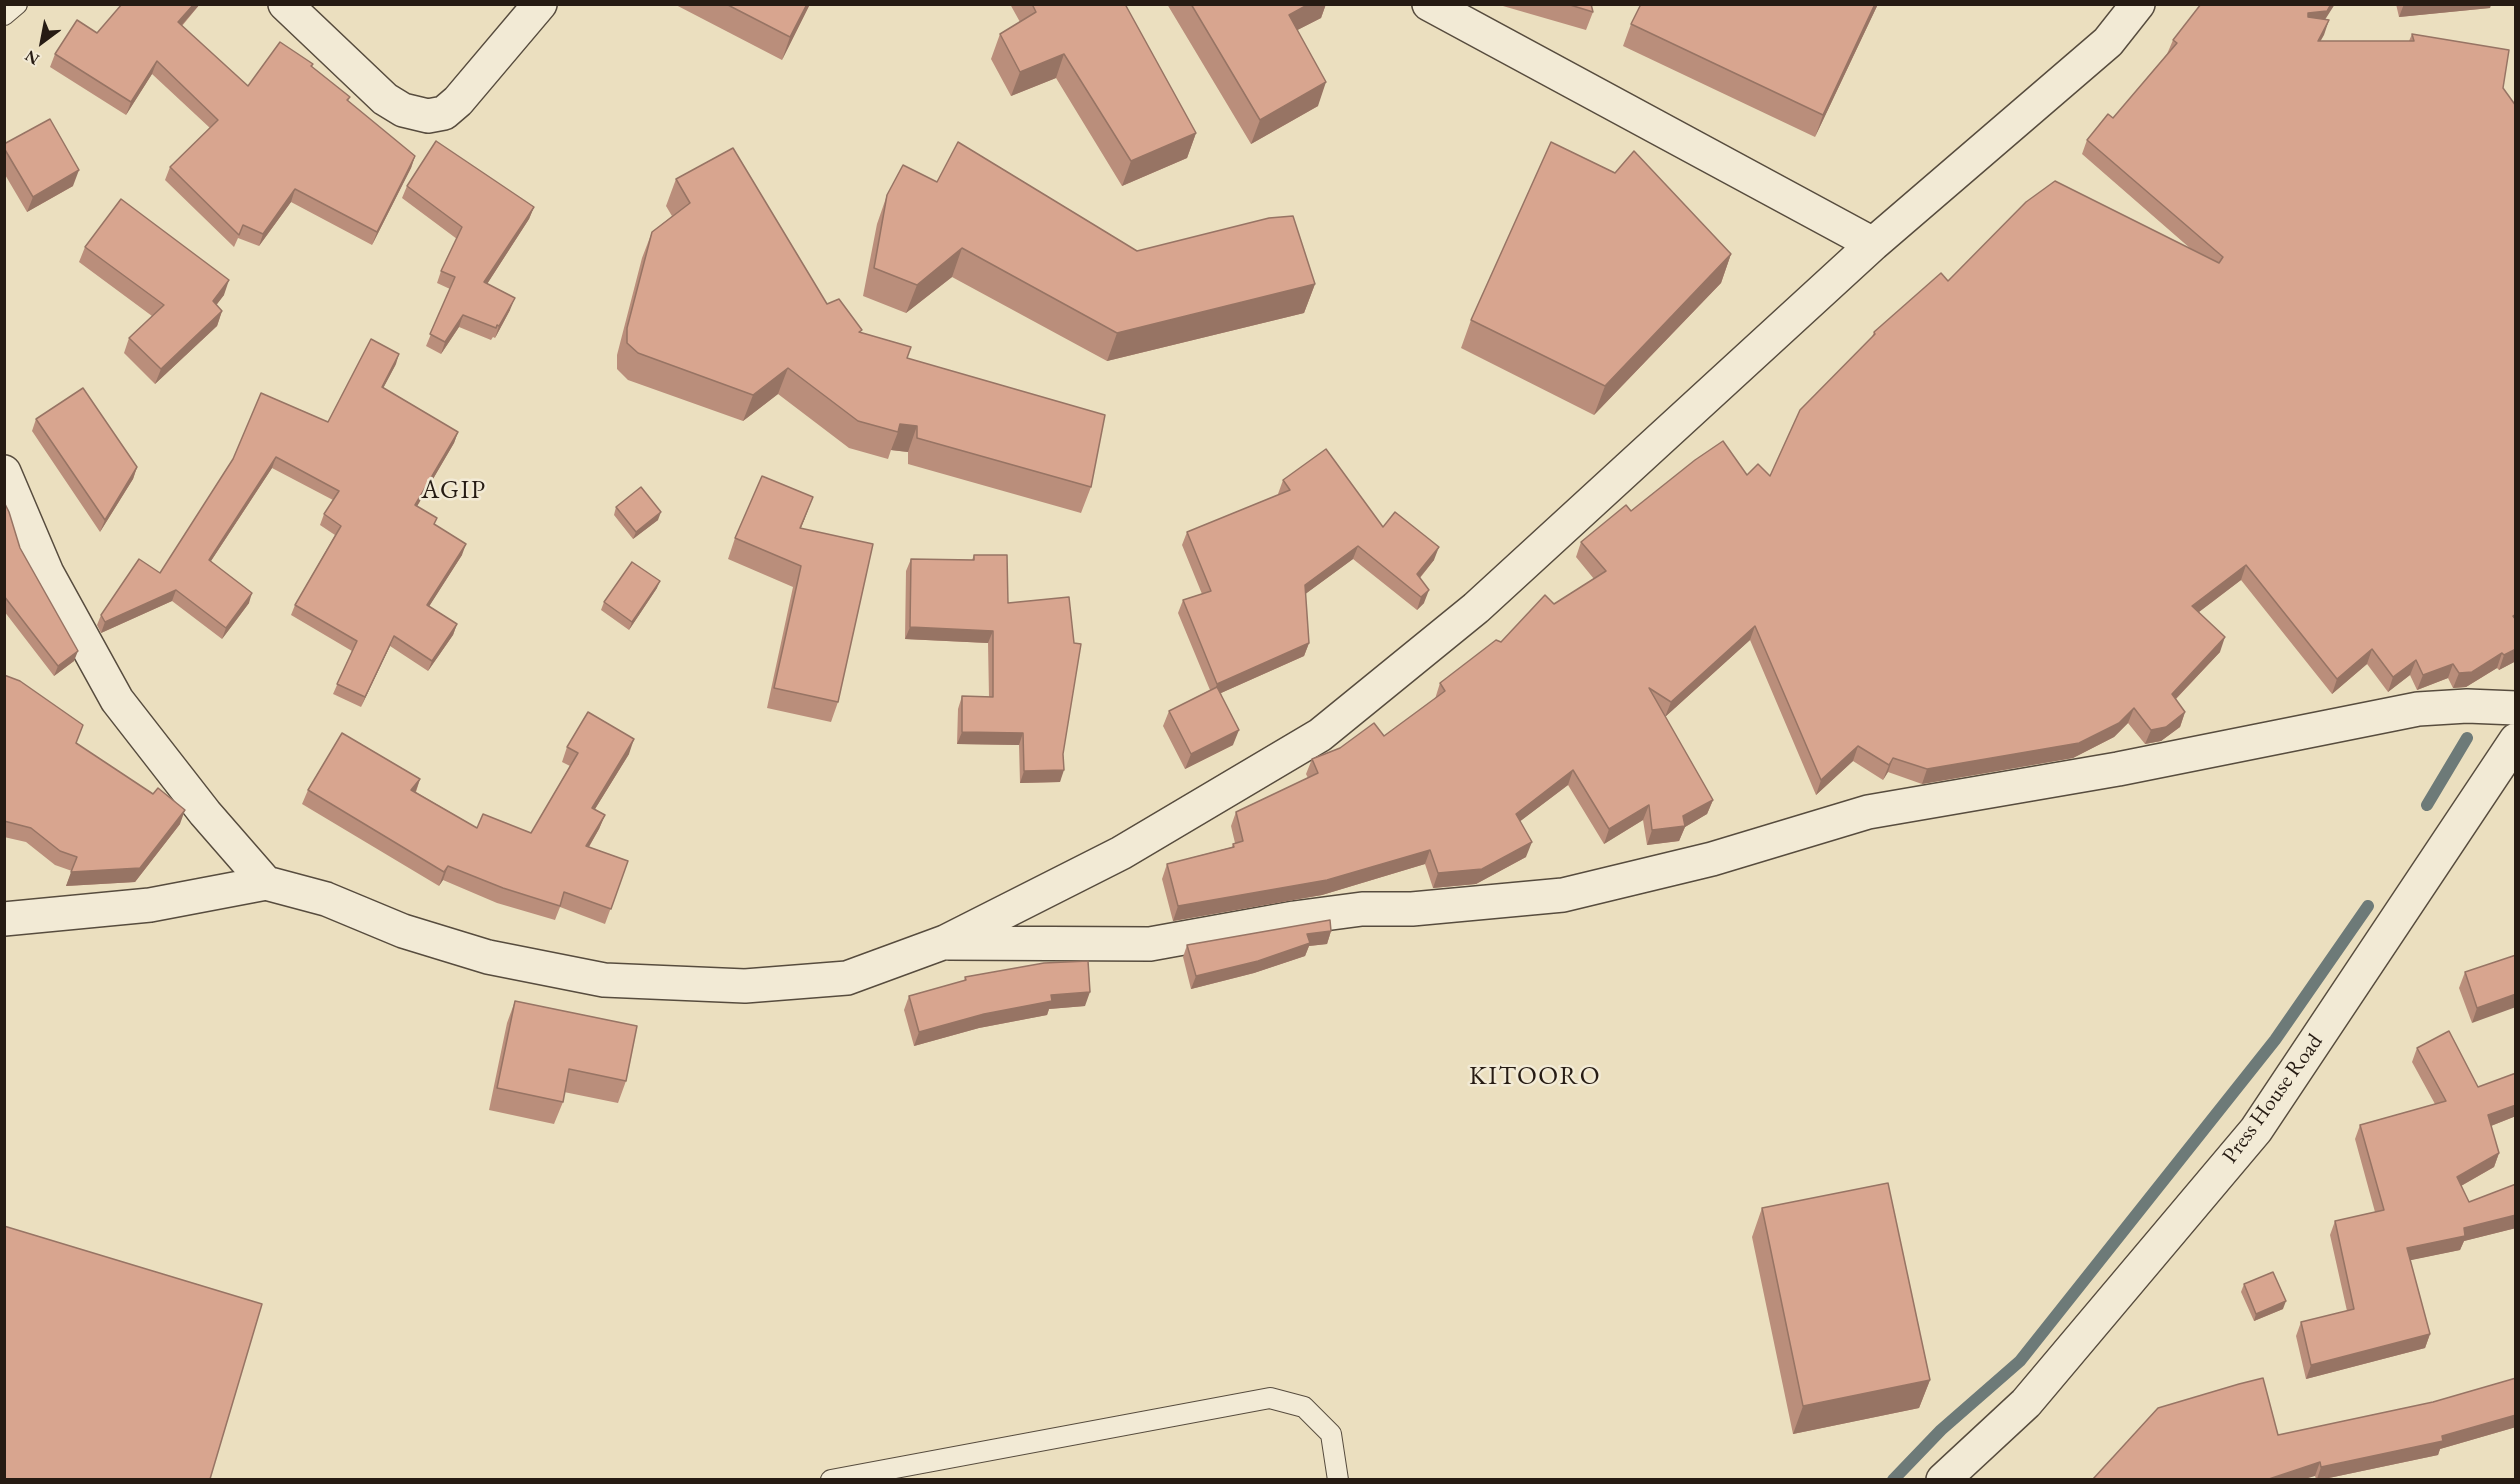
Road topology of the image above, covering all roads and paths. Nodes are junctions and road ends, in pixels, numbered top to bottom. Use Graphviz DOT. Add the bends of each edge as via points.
graph roads {
  1 [pos="17,4"];
  2 [pos="285,4"];
  3 [pos="540,4"];
  4 [pos="1429,4"];
  5 [pos="2138,4"];
  6 [pos="4,15"];
  7 [pos="1873,244"];
  8 [pos="4,472"];
  9 [pos="2516,708"];
  10 [pos="2516,740"];
  11 [pos="266,883"];
  12 [pos="4,919"];
  13 [pos="945,942"];
  14 [pos="831,1479"];
  15 [pos="1338,1479"];
  16 [pos="1943,1479"];
  1 -- 6 [label="lane"];
  2 -- 3 [label="street" via="385,99 403,110 428,116 444,113 458,101"];
  4 -- 7 [label="street"];
  5 -- 7 [label="street" via="2108,42"];
  7 -- 13 [label="street" via="1476,608 1320,735 1121,853"];
  8 -- 11 [label="street" via="47,573 117,700 205,813"];
  9 -- 13 [label="street" via="2418,709 2118,769 1868,812 1712,859 1563,895 1351,911 1150,944"];
  10 -- 16 [label="street, Press House Road" via="2256,1130 2026,1402"];
  11 -- 12 [label="street" via="150,905"];
  11 -- 13 [label="street" via="327,899 403,931 488,957 604,980 745,986 847,978"];
  14 -- 15 [label="lane" via="1270,1398 1304,1407 1331,1434"];
}
